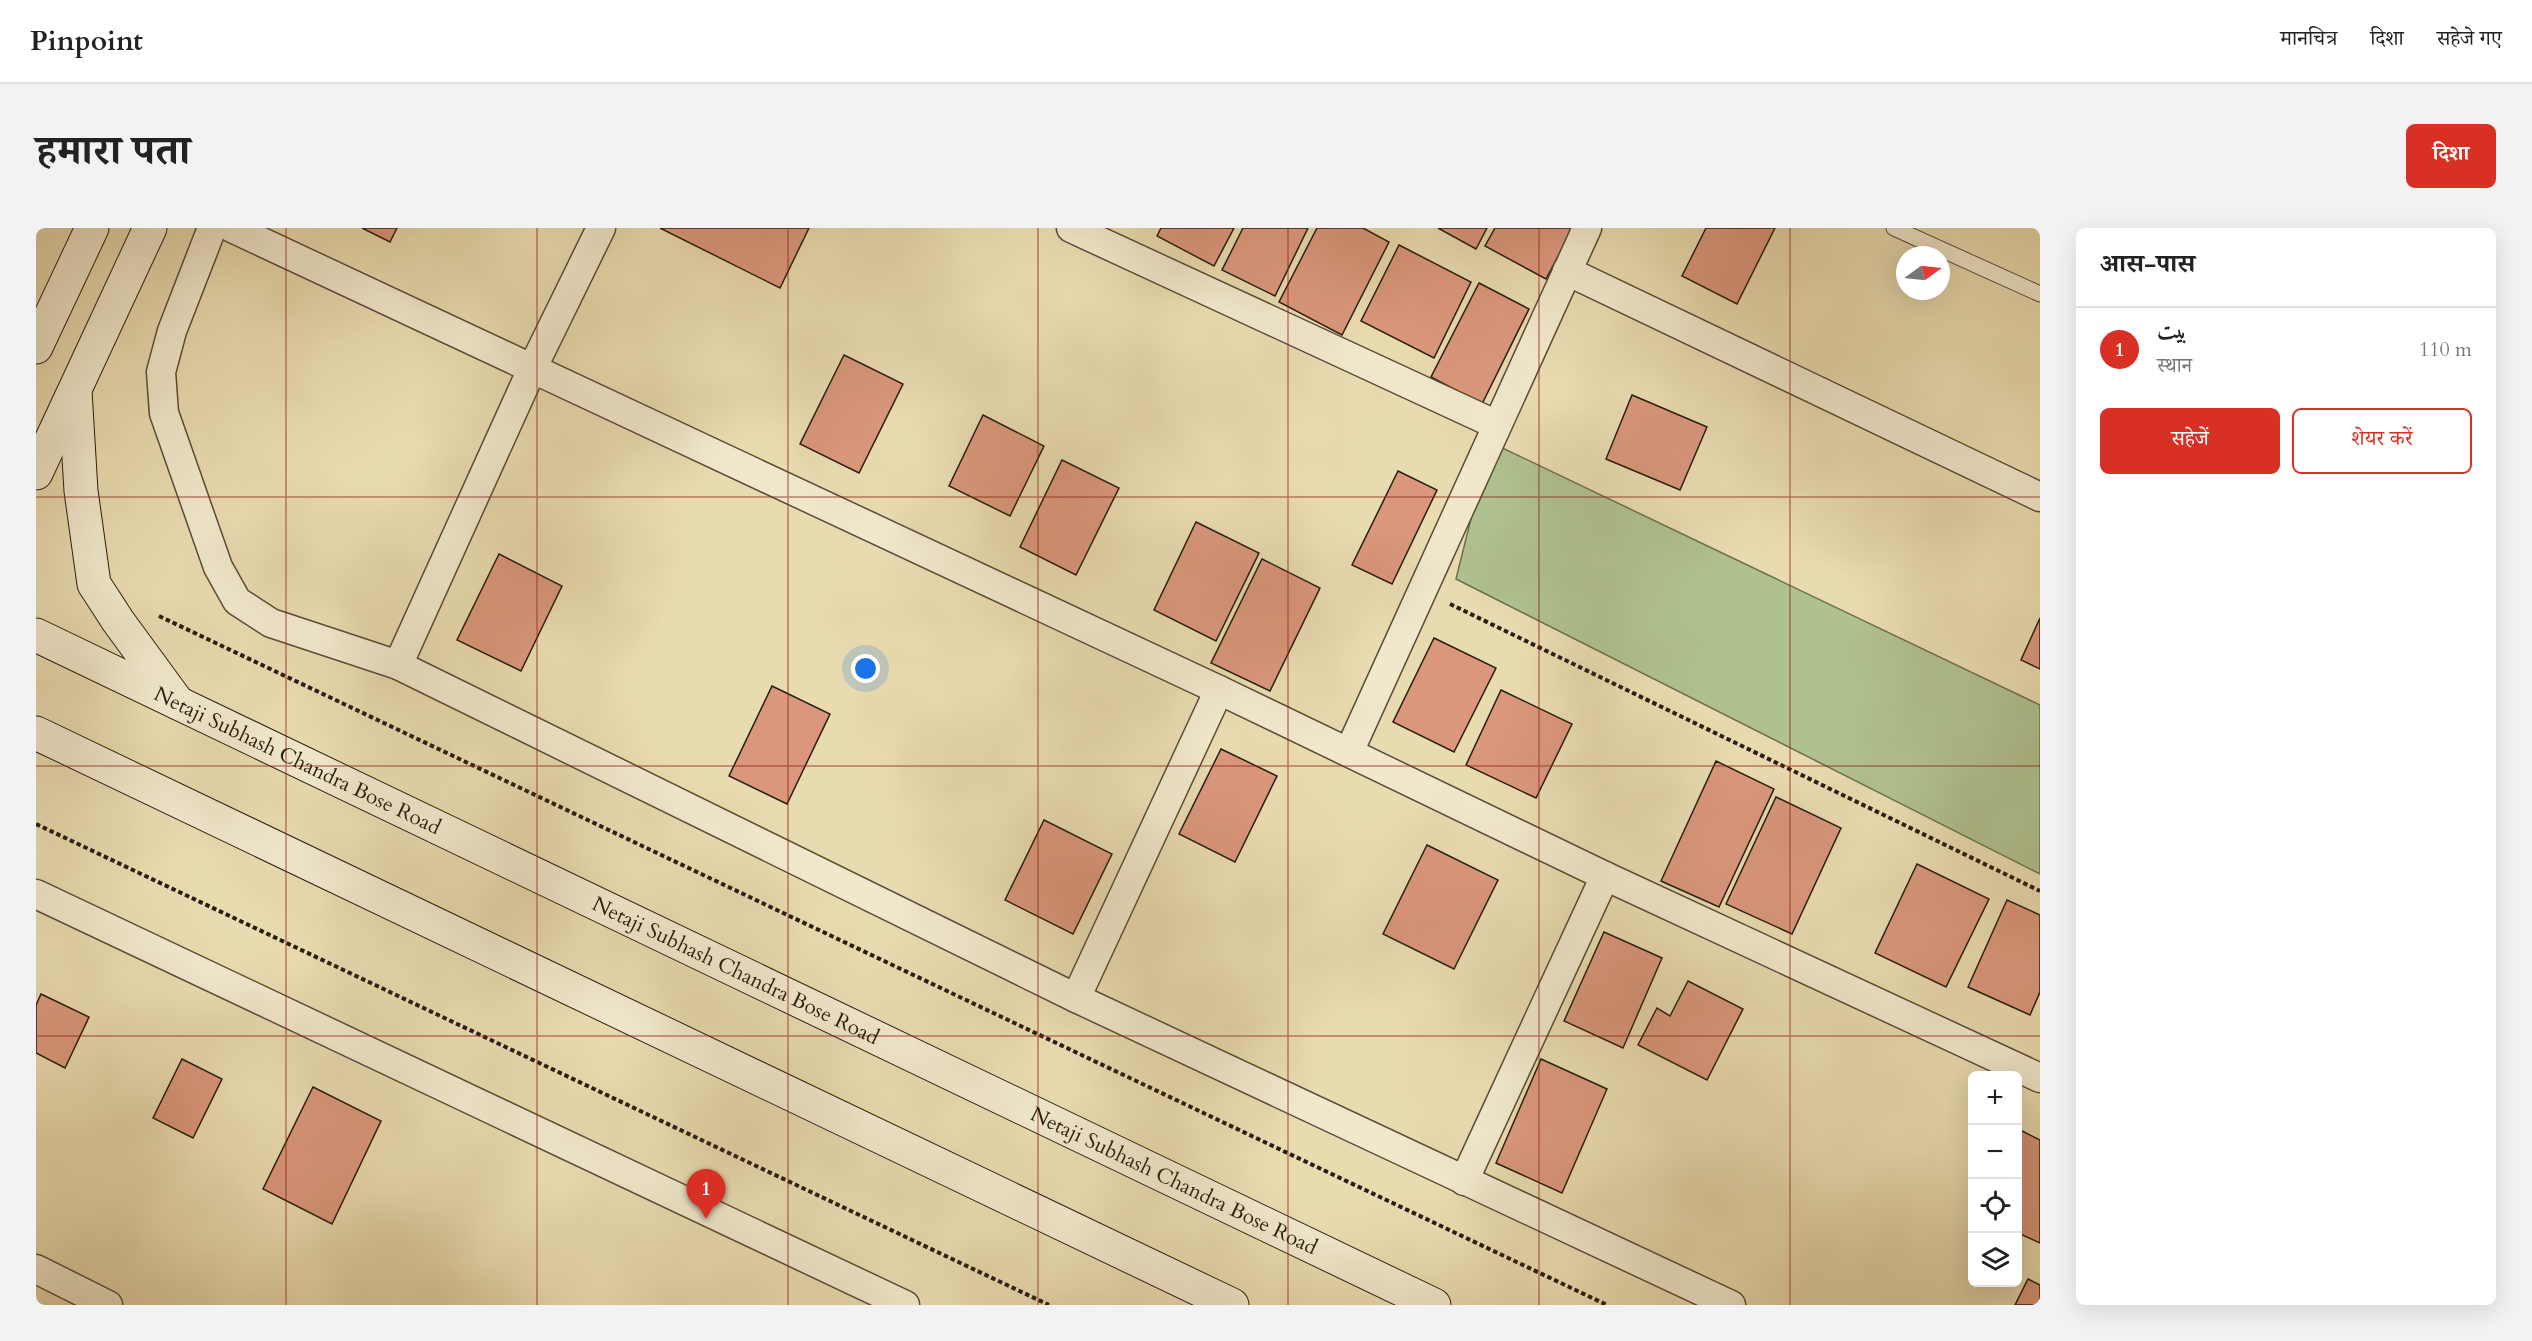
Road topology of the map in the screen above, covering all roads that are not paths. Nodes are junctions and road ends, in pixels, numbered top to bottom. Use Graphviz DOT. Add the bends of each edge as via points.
graph roads {
  1 [pos="92,228"];
  2 [pos="150,228"];
  3 [pos="212,228"];
  4 [pos="232,228"];
  5 [pos="601,228"];
  6 [pos="1071,228"];
  7 [pos="1587,228"];
  8 [pos="1894,228"];
  9 [pos="1567,271"];
  10 [pos="2040,294"];
  11 [pos="44,322"];
  12 [pos="36,347"];
  13 [pos="532,369"];
  14 [pos="75,391"];
  15 [pos="1497,425"];
  16 [pos="36,473"];
  17 [pos="2040,497"];
  18 [pos="36,636"];
  19 [pos="398,664"];
  20 [pos="1219,690"];
  21 [pos="179,704"];
  22 [pos="36,733"];
  23 [pos="1349,752"];
  24 [pos="1605,876"];
  25 [pos="36,894"];
  26 [pos="1076,998"];
  27 [pos="2040,1078"];
  28 [pos="1464,1181"];
  29 [pos="36,1269"];
  30 [pos="108,1305"];
  31 [pos="905,1305"];
  32 [pos="1232,1305"];
  33 [pos="1434,1305"];
  34 [pos="1731,1305"];
  1 -- 11 [label="main road"];
  2 -- 14 [label="main road"];
  3 -- 19 [label="street" via="160,372 164,413 218,567 237,601 271,623"];
  4 -- 13 [label="street"];
  5 -- 13 [label="street"];
  6 -- 15 [label="street"];
  7 -- 9 [label="street"];
  8 -- 10 [label="lane"];
  9 -- 15 [label="street"];
  9 -- 17 [label="street"];
  11 -- 12 [label="main road"];
  13 -- 19 [label="street"];
  13 -- 20 [label="street"];
  14 -- 16 [label="main road"];
  14 -- 21 [label="main road" via="81,491 94,584"];
  15 -- 23 [label="street"];
  18 -- 21 [label="main road, Netaji Subhash Chandra Bose Road"];
  19 -- 26 [label="street"];
  20 -- 23 [label="street"];
  20 -- 26 [label="street"];
  21 -- 33 [label="main road, Netaji Subhash Chandra Bose Road"];
  22 -- 32 [label="main road"];
  23 -- 24 [label="street"];
  24 -- 27 [label="street"];
  24 -- 28 [label="street"];
  25 -- 31 [label="street"];
  26 -- 28 [label="street"];
  28 -- 34 [label="street"];
  29 -- 30 [label="street"];
}
